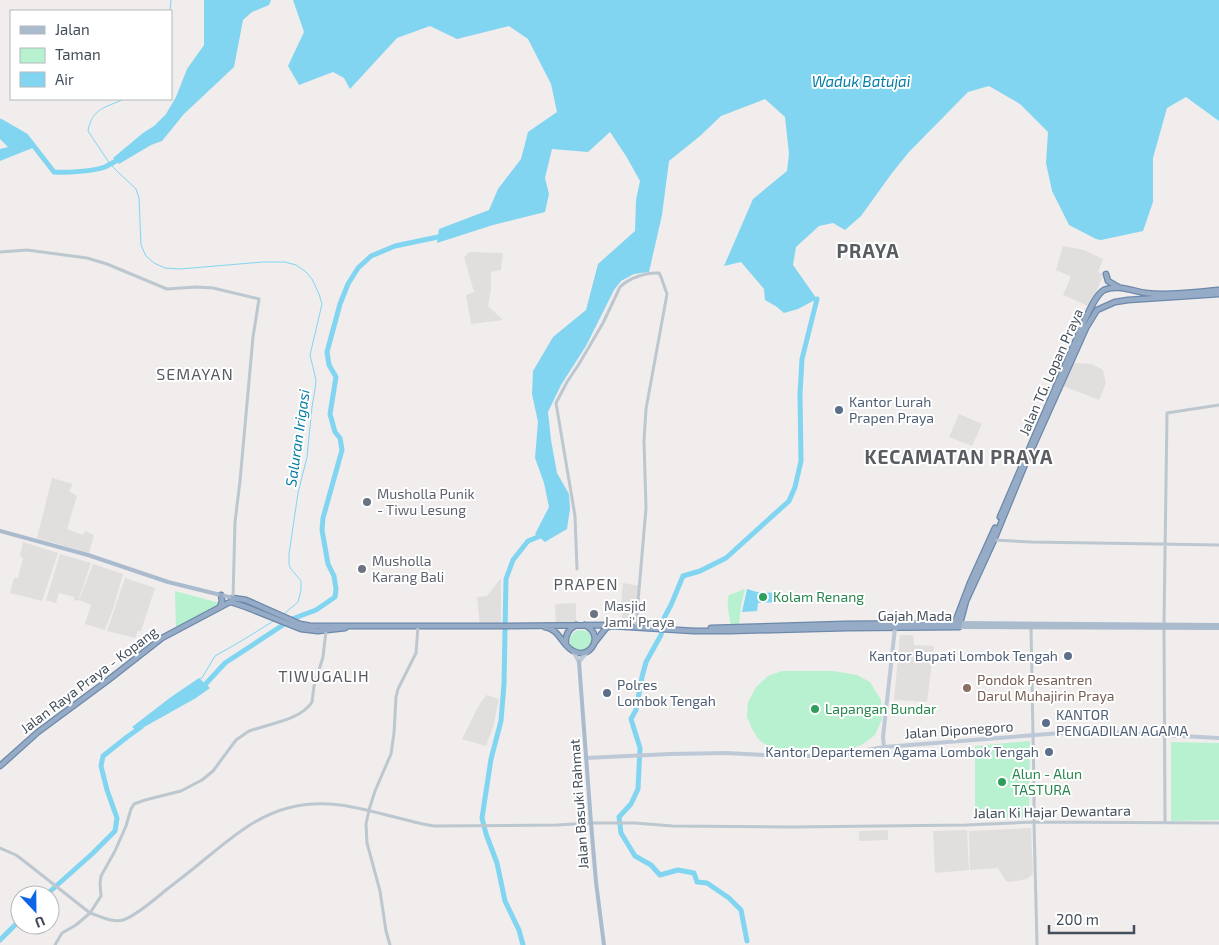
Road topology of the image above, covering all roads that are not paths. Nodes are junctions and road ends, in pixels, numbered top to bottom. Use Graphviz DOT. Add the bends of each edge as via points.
graph roads {
  1 [pos="0,252"];
  2 [pos="1106,274"];
  3 [pos="1120,288"];
  4 [pos="1133,291"];
  5 [pos="1218,292"];
  6 [pos="1134,300"];
  7 [pos="1219,405"];
  8 [pos="0,531"];
  9 [pos="992,540"];
  10 [pos="1165,544"];
  11 [pos="1219,545"];
  12 [pos="578,569"];
  13 [pos="221,595"];
  14 [pos="233,598"];
  15 [pos="220,607"];
  16 [pos="277,616"];
  17 [pos="576,625"];
  18 [pos="583,625"];
  19 [pos="636,625"];
  20 [pos="957,625"];
  21 [pos="299,626"];
  22 [pos="1031,626"];
  23 [pos="1164,626"];
  24 [pos="418,627"];
  25 [pos="509,627"];
  26 [pos="1219,627"];
  27 [pos="660,628"];
  28 [pos="668,628"];
  29 [pos="895,628"];
  30 [pos="326,631"];
  31 [pos="594,642"];
  32 [pos="566,645"];
  33 [pos="572,651"];
  34 [pos="588,652"];
  35 [pos="579,662"];
  36 [pos="1033,734"];
  37 [pos="1164,735"];
  38 [pos="1219,738"];
  39 [pos="884,747"];
  40 [pos="586,758"];
  41 [pos="0,766"];
  42 [pos="369,810"];
  43 [pos="1034,822"];
  44 [pos="1165,822"];
  45 [pos="591,823"];
  46 [pos="1219,823"];
  47 [pos="0,848"];
  48 [pos="90,913"];
  49 [pos="55,945"];
  50 [pos="390,945"];
  51 [pos="604,945"];
  52 [pos="1036,945"];
  1 -- 14 [label="street" via="27,250 87,258 167,289 214,288 259,299 235,522"];
  2 -- 3 [label="highway" via="1110,282"];
  3 -- 4 [label="highway, Jalan TG. Lopan Praya"];
  3 -- 9 [label="highway, Jalan TG. Lopan Praya" via="1102,291 1093,304 1040,420"];
  4 -- 5 [label="highway, Jalan TG. Lopan Praya" via="1163,294"];
  4 -- 6 [label="highway"];
  5 -- 6 [label="highway, Jalan TG. Lopan Praya"];
  6 -- 9 [label="highway, Jalan TG. Lopan Praya" via="1102,307 1089,320"];
  7 -- 10 [label="street" via="1167,412"];
  8 -- 13 [label="main road"];
  9 -- 10 [label="street"];
  9 -- 20 [label="highway, Jalan TG. Lopan Praya" via="970,583"];
  10 -- 11 [label="street"];
  10 -- 23 [label="street"];
  12 -- 19 [label="street" via="575,516 556,403 603,323 619,288 631,280 659,273 667,294 646,409 646,508"];
  13 -- 14 [label="main road"];
  13 -- 15 [label="highway"];
  14 -- 16 [label="highway" via="246,600"];
  15 -- 16 [label="highway" via="230,602"];
  15 -- 41 [label="highway, Jalan Raya Praya - Kopang" via="170,633 146,650 38,732"];
  16 -- 21 [label="highway"];
  17 -- 18 [label="highway"];
  17 -- 25 [label="highway"];
  17 -- 32 [label="highway" via="568,632"];
  18 -- 19 [label="highway"];
  18 -- 31 [label="highway" via="592,631"];
  19 -- 27 [label="highway"];
  20 -- 22 [label="main road, Gajah Mada"];
  20 -- 28 [label="highway, Gajah Mada"];
  20 -- 29 [label="highway, Gajah Mada"];
  21 -- 24 [label="highway"];
  21 -- 30 [label="highway" via="306,630"];
  22 -- 23 [label="main road, Gajah Mada"];
  22 -- 36 [label="street"];
  23 -- 26 [label="main road, Gajah Mada"];
  23 -- 37 [label="street"];
  24 -- 25 [label="highway"];
  24 -- 30 [label="highway"];
  24 -- 42 [label="street" via="416,653 396,697 391,754"];
  25 -- 32 [label="highway" via="550,628"];
  27 -- 28 [label="highway"];
  27 -- 31 [label="highway" via="612,626"];
  28 -- 29 [label="highway, Gajah Mada" via="728,631"];
  29 -- 39 [label="main road"];
  30 -- 48 [label="street" via="322,660 308,708 293,717 243,735 213,771 197,783 134,804 102,873 101,896"];
  31 -- 34 [label="highway"];
  32 -- 33 [label="highway"];
  33 -- 34 [label="highway"];
  33 -- 35 [label="main road"];
  34 -- 35 [label="main road"];
  35 -- 40 [label="main road, Jalan Basuki Rahmat"];
  36 -- 37 [label="main road, Jalan Diponegoro" via="1098,731"];
  36 -- 39 [label="main road, Jalan Diponegoro"];
  36 -- 43 [label="street"];
  37 -- 38 [label="main road, Jalan Diponegoro"];
  37 -- 44 [label="street"];
  39 -- 40 [label="main road, Jalan Diponegoro" via="832,756 726,753"];
  40 -- 45 [label="main road, Jalan Basuki Rahmat"];
  42 -- 45 [label="street, Jalan Ki Hajar Dewantara" via="434,826"];
  42 -- 48 [label="street, Jalan Ki Hajar Dewantara" via="322,804 293,806 278,811 226,842 129,917 118,921"];
  42 -- 50 [label="street" via="367,843"];
  43 -- 44 [label="street, Jalan Ki Hajar Dewantara"];
  43 -- 45 [label="street, Jalan Ki Hajar Dewantara" via="885,826"];
  43 -- 52 [label="street"];
  44 -- 46 [label="street, Jalan Ki Hajar Dewantara"];
  45 -- 51 [label="main road, Jalan Basuki Rahmat"];
  47 -- 48 [label="street" via="19,857"];
  48 -- 49 [label="street" via="62,934"];
}
